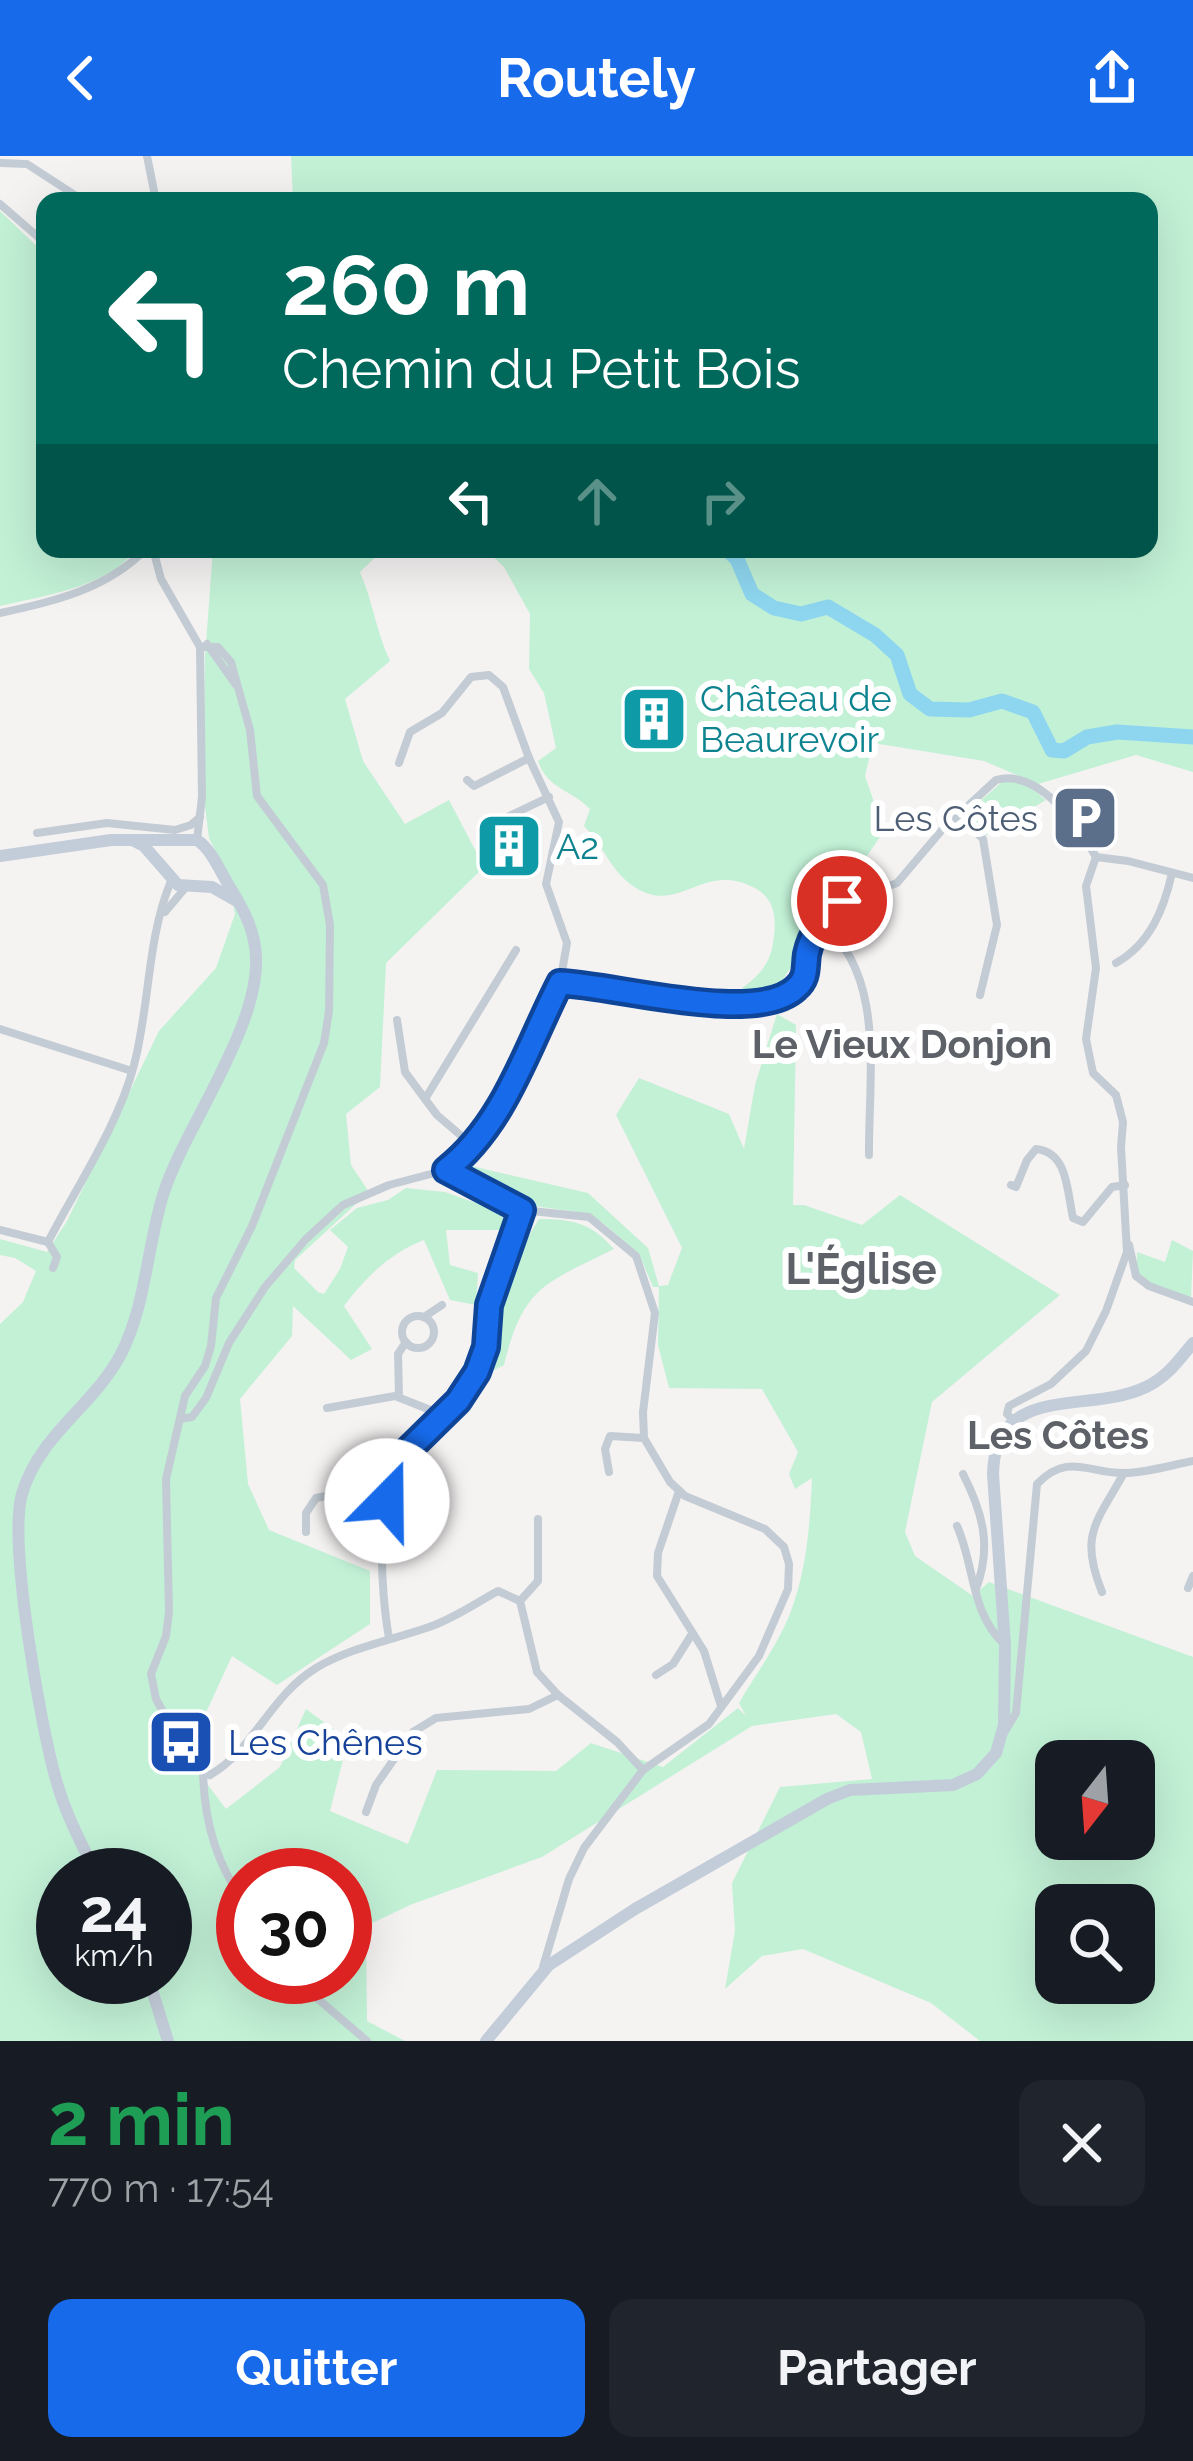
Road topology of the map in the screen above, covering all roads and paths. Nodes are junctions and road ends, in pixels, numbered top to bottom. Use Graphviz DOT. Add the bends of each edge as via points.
graph roads {
  1 [pos="147,156"];
  2 [pos="0,164"];
  3 [pos="70,192"];
  4 [pos="154,192"];
  5 [pos="0,204"];
  6 [pos="36,234"];
  7 [pos="137,558"];
  8 [pos="153,558"];
  9 [pos="0,613"];
  10 [pos="204,646"];
  11 [pos="529,758"];
  12 [pos="399,764"];
  13 [pos="467,780"];
  14 [pos="549,797"];
  15 [pos="959,815"];
  16 [pos="201,816"];
  17 [pos="37,833"];
  18 [pos="483,837"];
  19 [pos="132,840"];
  20 [pos="177,840"];
  21 [pos="197,840"];
  22 [pos="0,856"];
  23 [pos="1096,857"];
  24 [pos="212,861"];
  25 [pos="163,866"];
  26 [pos="1172,873"];
  27 [pos="1193,878"];
  28 [pos="171,881"];
  29 [pos="192,886"];
  30 [pos="244,910"];
  31 [pos="160,917"];
  32 [pos="821,924"];
  33 [pos="516,950"];
  34 [pos="1116,963"];
  35 [pos="560,983"];
  36 [pos="980,995"];
  37 [pos="397,1020"];
  38 [pos="0,1029"];
  39 [pos="132,1071"];
  40 [pos="425,1099"];
  41 [pos="473,1146"];
  42 [pos="869,1155"];
  43 [pos="446,1170"];
  44 [pos="1010,1185"];
  45 [pos="1125,1185"];
  46 [pos="522,1210"];
  47 [pos="0,1230"];
  48 [pos="48,1242"];
  49 [pos="1128,1244"];
  50 [pos="53,1268"];
  51 [pos="1193,1302"];
  52 [pos="442,1305"];
  53 [pos="424,1317"];
  54 [pos="406,1342"];
  55 [pos="1193,1343"];
  56 [pos="399,1397"];
  57 [pos="327,1408"];
  58 [pos="443,1415"];
  59 [pos="180,1419"];
  60 [pos="1013,1420"];
  61 [pos="644,1438"];
  62 [pos="1193,1461"];
  63 [pos="609,1472"];
  64 [pos="1124,1473"];
  65 [pos="963,1474"];
  66 [pos="679,1491"];
  67 [pos="332,1496"];
  68 [pos="387,1501"];
  69 [pos="538,1519"];
  70 [pos="957,1526"];
  71 [pos="385,1527"];
  72 [pos="306,1532"];
  73 [pos="1193,1576"];
  74 [pos="1188,1588"];
  75 [pos="1102,1592"];
  76 [pos="973,1596"];
  77 [pos="520,1601"];
  78 [pos="693,1633"];
  79 [pos="389,1638"];
  80 [pos="1005,1645"];
  81 [pos="656,1675"];
  82 [pos="558,1695"];
  83 [pos="721,1707"];
  84 [pos="1002,1734"];
  85 [pos="643,1770"];
  86 [pos="207,1775"];
  87 [pos="367,1812"];
  88 [pos="85,1848"];
  89 [pos="216,1852"];
  90 [pos="542,1972"];
  91 [pos="156,2004"];
  92 [pos="324,2004"];
  93 [pos="365,2040"];
  94 [pos="168,2041"];
  95 [pos="486,2041"];
  1 -- 4 [label="street"];
  2 -- 3 [label="street" via="27,164"];
  5 -- 6 [label="street"];
  7 -- 9 [label="street" via="105,582"];
  8 -- 10 [label="street"];
  10 -- 16 [label="street"];
  10 -- 59 [label="street" via="237,686 257,796 323,885 329,1011 299,1111 217,1298 205,1366"];
  11 -- 12 [label="street" via="503,687 489,675 471,677 442,713 412,729"];
  11 -- 13 [label="street" via="474,786"];
  11 -- 14 [label="street"];
  14 -- 18 [label="street"];
  14 -- 35 [label="street" via="560,830 545,884 567,950"];
  15 -- 23 [label="street" via="996,781 1026,781"];
  15 -- 32 [label="street" via="897,884 842,901"];
  15 -- 36 [label="street" via="983,839 997,925"];
  16 -- 17 [label="street" via="176,830 107,823"];
  16 -- 21 [label="street"];
  19 -- 20 [label="main road"];
  19 -- 22 [label="main road"];
  19 -- 25 [label="main road"];
  20 -- 21 [label="main road"];
  20 -- 25 [label="main road"];
  21 -- 24 [label="main road"];
  23 -- 26 [label="street"];
  23 -- 45 [label="street" via="1086,886 1096,968 1086,1039 1093,1073 1116,1096 1123,1122"];
  24 -- 29 [label="main road" via="206,879"];
  24 -- 30 [label="main road"];
  25 -- 28 [label="main road"];
  26 -- 27 [label="street"];
  26 -- 34 [label="street" via="1159,920"];
  28 -- 29 [label="main road"];
  28 -- 31 [label="street"];
  29 -- 30 [label="main road" via="231,896"];
  29 -- 31 [label="street"];
  30 -- 88 [label="main road" via="255,944 250,1004 162,1196 132,1328 110,1371 35,1460 17,1519 49,1748"];
  31 -- 39 [label="street"];
  32 -- 35 [label="street" via="797,988 754,1004"];
  32 -- 42 [label="street" via="856,965 867,997"];
  33 -- 40 [label="street"];
  35 -- 41 [label="street" via="499,1111"];
  37 -- 40 [label="street" via="405,1072"];
  38 -- 39 [label="street"];
  39 -- 48 [label="street"];
  40 -- 41 [label="street"];
  41 -- 43 [label="street"];
  43 -- 46 [label="street"];
  43 -- 59 [label="street" via="343,1205 318,1228 229,1342 206,1398"];
  44 -- 45 [label="street" via="1016,1187 1036,1149 1051,1150 1073,1218 1083,1222 1112,1187"];
  45 -- 49 [label="street"];
  46 -- 58 [label="street" via="489,1305 480,1365"];
  46 -- 61 [label="street" via="589,1216 636,1256 655,1313"];
  47 -- 48 [label="street"];
  48 -- 50 [label="street" via="57,1257"];
  49 -- 51 [label="street" via="1136,1276"];
  49 -- 60 [label="street" via="1086,1351 1052,1384 1009,1406"];
  52 -- 53 [label="street"];
  53 -- 54 [label="street" via="407,1320"];
  53 -- 54 [label="street" via="433,1338 424,1346"];
  54 -- 56 [label="street" via="398,1354"];
  55 -- 60 [label="main road" via="1148,1386 1032,1409"];
  56 -- 57 [label="street"];
  56 -- 58 [label="street"];
  58 -- 68 [label="street" via="397,1461"];
  59 -- 86 [label="street" via="166,1479 170,1612 151,1674 156,1699"];
  60 -- 80 [label="main road" via="994,1451"];
  61 -- 63 [label="street" via="610,1436"];
  61 -- 66 [label="street"];
  62 -- 64 [label="street"];
  64 -- 75 [label="street" via="1094,1527 1088,1558"];
  64 -- 84 [label="street" via="1068,1465 1037,1484 1016,1713"];
  65 -- 76 [label="street" via="986,1534"];
  66 -- 78 [label="street" via="658,1576"];
  66 -- 83 [label="street" via="766,1528 789,1564 788,1589 759,1656"];
  67 -- 68 [label="street"];
  67 -- 71 [label="street"];
  67 -- 72 [label="street" via="316,1498"];
  68 -- 71 [label="street"];
  69 -- 77 [label="street" via="538,1581"];
  70 -- 76 [label="street"];
  71 -- 79 [label="street"];
  73 -- 74 [label="street"];
  76 -- 80 [label="street"];
  77 -- 79 [label="street" via="498,1591 447,1620"];
  77 -- 82 [label="street" via="538,1672"];
  78 -- 81 [label="street"];
  78 -- 83 [label="street"];
  79 -- 86 [label="street" via="298,1681 235,1756"];
  80 -- 84 [label="main road"];
  82 -- 85 [label="street"];
  82 -- 87 [label="street" via="529,1709 436,1718 413,1732"];
  83 -- 85 [label="street"];
  84 -- 90 [label="main road" via="993,1757 968,1779 827,1798"];
  85 -- 90 [label="street" via="584,1848"];
  86 -- 89 [label="street"];
  90 -- 95 [label="main road"];
  91 -- 94 [label="main road"];
  92 -- 93 [label="street"];
}
